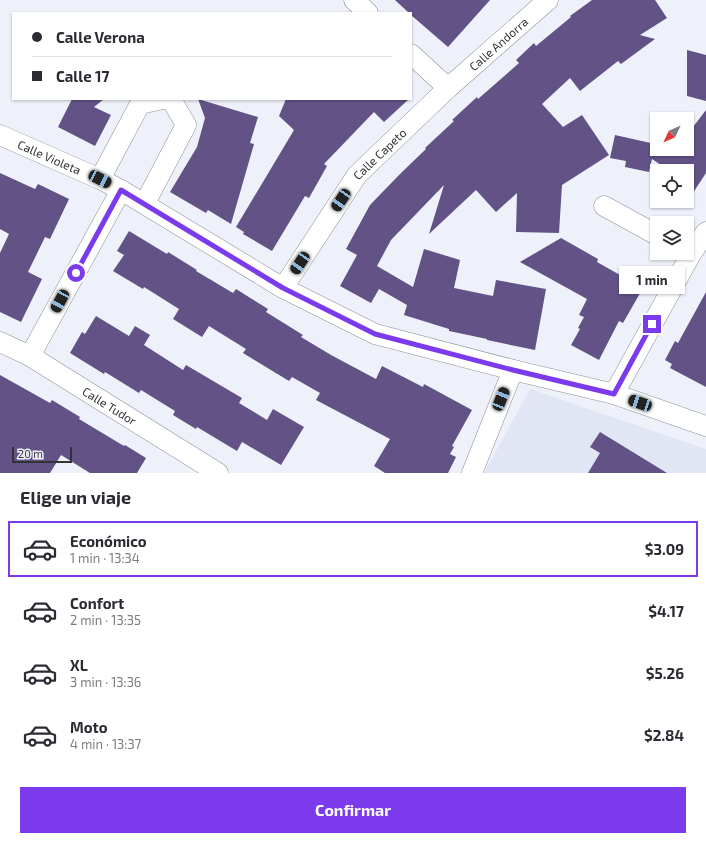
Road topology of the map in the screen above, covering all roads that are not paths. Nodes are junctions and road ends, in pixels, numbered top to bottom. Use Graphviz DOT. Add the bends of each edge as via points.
graph roads {
  1 [pos="354,0"];
  2 [pos="548,0"];
  3 [pos="367,12"];
  4 [pos="412,55"];
  5 [pos="448,88"];
  6 [pos="158,100"];
  7 [pos="173,100"];
  8 [pos="0,135"];
  9 [pos="100,179"];
  10 [pos="121,190"];
  11 [pos="145,203"];
  12 [pos="604,206"];
  13 [pos="650,231"];
  14 [pos="706,232"];
  15 [pos="694,247"];
  16 [pos="685,260"];
  17 [pos="283,288"];
  18 [pos="0,342"];
  19 [pos="30,356"];
  20 [pos="513,370"];
  21 [pos="614,394"];
  22 [pos="706,426"];
  23 [pos="218,473"];
  24 [pos="472,473"];
  1 -- 3 [label="street"];
  2 -- 5 [label="street, Calle Andorra"];
  4 -- 5 [label="street"];
  5 -- 17 [label="street, Calle Capeto" via="357,175"];
  6 -- 9 [label="street" via="140,104"];
  7 -- 11 [label="street" via="186,125"];
  8 -- 9 [label="street, Calle Violeta"];
  9 -- 10 [label="street, Calle Violeta"];
  10 -- 11 [label="street, Calle Violeta"];
  10 -- 19 [label="street"];
  11 -- 17 [label="street, Calle Violeta"];
  12 -- 13 [label="street"];
  14 -- 15 [label="street"];
  16 -- 21 [label="street"];
  17 -- 20 [label="street, Calle Violeta" via="375,334"];
  18 -- 19 [label="street, Calle Tudor"];
  19 -- 23 [label="street, Calle Tudor"];
  20 -- 21 [label="street, Calle Violeta"];
  20 -- 24 [label="street"];
  21 -- 22 [label="street, Calle Violeta"];
}
